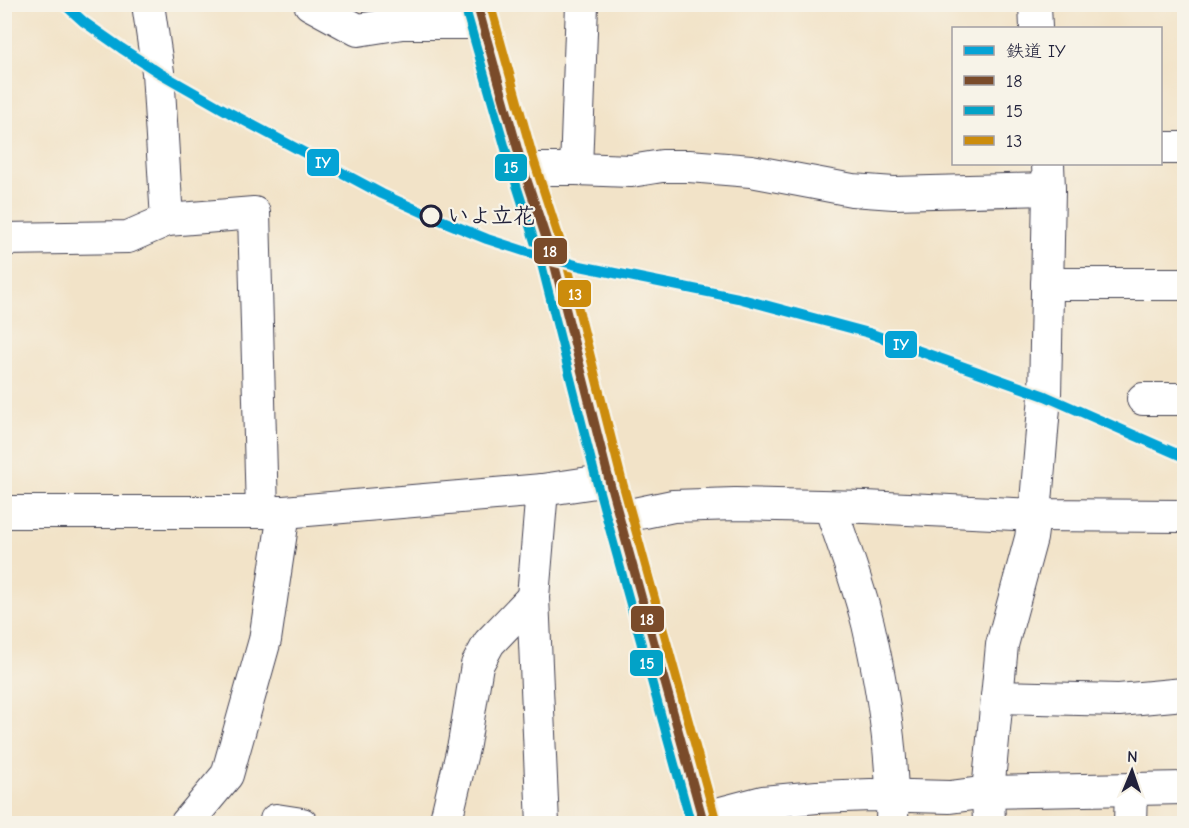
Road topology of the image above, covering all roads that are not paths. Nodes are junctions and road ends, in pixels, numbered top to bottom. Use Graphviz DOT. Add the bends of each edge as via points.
graph roads {
  1 [pos="148,4"];
  2 [pos="310,4"];
  3 [pos="582,4"];
  4 [pos="1035,4"];
  5 [pos="480,14"];
  6 [pos="1036,27"];
  7 [pos="1162,148"];
  8 [pos="1185,148"];
  9 [pos="524,169"];
  10 [pos="576,169"];
  11 [pos="1048,176"];
  12 [pos="167,220"];
  13 [pos="4,239"];
  14 [pos="1047,284"];
  15 [pos="1185,284"];
  16 [pos="1143,399"];
  17 [pos="1185,399"];
  18 [pos="609,480"];
  19 [pos="542,490"];
  20 [pos="830,507"];
  21 [pos="4,512"];
  22 [pos="273,512"];
  23 [pos="1034,515"];
  24 [pos="620,516"];
  25 [pos="1185,516"];
  26 [pos="533,597"];
  27 [pos="1185,694"];
  28 [pos="997,697"];
  29 [pos="1185,788"];
  30 [pos="1131,789"];
  31 [pos="988,792"];
  32 [pos="892,810"];
  33 [pos="703,820"];
  34 [pos="186,824"];
  35 [pos="445,824"];
  36 [pos="543,824"];
  37 [pos="989,824"];
  38 [pos="1130,824"];
  1 -- 12 [label="street" via="158,72"];
  2 -- 5 [label="street" via="358,30"];
  3 -- 10 [label="street"];
  4 -- 6 [label="street"];
  5 -- 9 [label="street"];
  7 -- 8 [label="street"];
  9 -- 10 [label="street"];
  9 -- 18 [label="street" via="553,259"];
  10 -- 11 [label="street" via="631,171 689,166 751,171 852,190 894,193"];
  11 -- 14 [label="street"];
  12 -- 13 [label="street" via="128,237"];
  12 -- 22 [label="street" via="254,213"];
  14 -- 15 [label="street"];
  14 -- 23 [label="street" via="1045,396"];
  16 -- 17 [label="street"];
  18 -- 19 [label="street"];
  18 -- 24 [label="street"];
  19 -- 22 [label="street"];
  19 -- 26 [label="street"];
  20 -- 23 [label="street"];
  20 -- 24 [label="street" via="673,506"];
  20 -- 32 [label="street" via="868,623 880,681 888,733"];
  21 -- 22 [label="street"];
  22 -- 34 [label="street" via="265,640 227,776"];
  23 -- 25 [label="street"];
  23 -- 28 [label="street" via="1002,645"];
  24 -- 33 [label="street"];
  26 -- 35 [label="street" via="489,643 477,664"];
  26 -- 36 [label="street"];
  27 -- 28 [label="street" via="1119,700"];
  28 -- 31 [label="street"];
  29 -- 30 [label="street"];
  30 -- 31 [label="street"];
  30 -- 38 [label="street"];
  31 -- 32 [label="street"];
  31 -- 37 [label="street"];
  32 -- 33 [label="street" via="817,797 763,802"];
}
